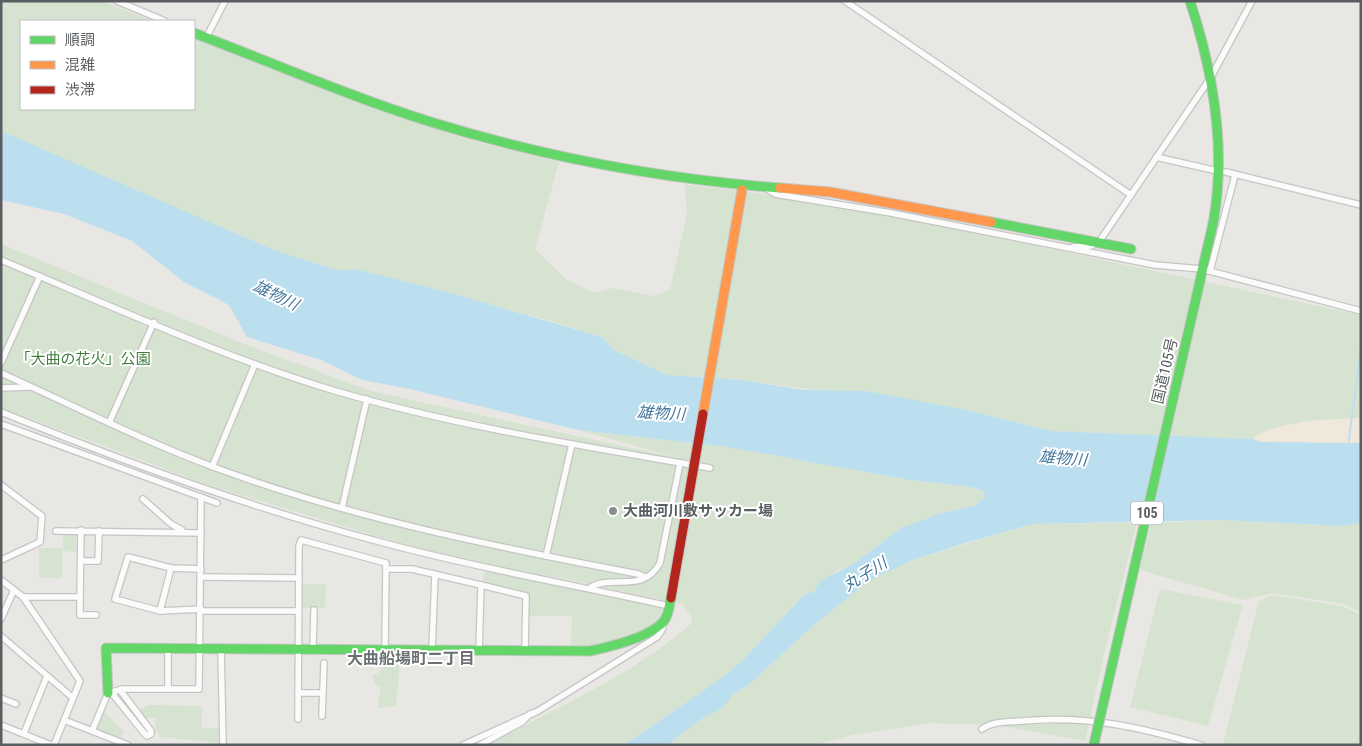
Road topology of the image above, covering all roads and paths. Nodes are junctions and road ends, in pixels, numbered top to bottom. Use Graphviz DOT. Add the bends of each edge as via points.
graph roads {
  1 [pos="117,1"];
  2 [pos="225,1"];
  3 [pos="845,1"];
  4 [pos="1190,1"];
  5 [pos="1252,1"];
  6 [pos="163,20"];
  7 [pos="195,33"];
  8 [pos="206,38"];
  9 [pos="1211,77"];
  10 [pos="1156,157"];
  11 [pos="1213,170"];
  12 [pos="1226,172"];
  13 [pos="1235,175"];
  14 [pos="763,187"];
  15 [pos="742,188"];
  16 [pos="1131,195"];
  17 [pos="1361,205"];
  18 [pos="1099,242"];
  19 [pos="1071,249"];
  20 [pos="1131,249"];
  21 [pos="1,260"];
  22 [pos="1206,270"];
  23 [pos="40,276"];
  24 [pos="1361,311"];
  25 [pos="154,322"];
  26 [pos="1,363"];
  27 [pos="255,364"];
  28 [pos="1,372"];
  29 [pos="32,387"];
  30 [pos="1,388"];
  31 [pos="367,399"];
  32 [pos="1,412"];
  33 [pos="109,423"];
  34 [pos="1,424"];
  35 [pos="572,444"];
  36 [pos="680,463"];
  37 [pos="212,466"];
  38 [pos="710,468"];
  39 [pos="1,484"];
  40 [pos="202,497"];
  41 [pos="143,499"];
  42 [pos="217,503"];
  43 [pos="342,508"];
  44 [pos="81,530"];
  45 [pos="56,531"];
  46 [pos="99,531"];
  47 [pos="184,532"];
  48 [pos="201,533"];
  49 [pos="546,556"];
  50 [pos="1,560"];
  51 [pos="81,561"];
  52 [pos="170,568"];
  53 [pos="201,569"];
  54 [pos="386,569"];
  55 [pos="434,574"];
  56 [pos="201,577"];
  57 [pos="646,577"];
  58 [pos="299,578"];
  59 [pos="1,580"];
  60 [pos="481,585"];
  61 [pos="589,588"];
  62 [pos="14,590"];
  63 [pos="23,597"];
  64 [pos="80,597"];
  65 [pos="1,600"];
  66 [pos="670,602"];
  67 [pos="8,603"];
  68 [pos="200,610"];
  69 [pos="314,610"];
  70 [pos="298,611"];
  71 [pos="160,612"];
  72 [pos="96,615"];
  73 [pos="1,619"];
  74 [pos="664,621"];
  75 [pos="1,636"];
  76 [pos="168,647"];
  77 [pos="200,647"];
  78 [pos="221,648"];
  79 [pos="298,649"];
  80 [pos="313,649"];
  81 [pos="385,649"];
  82 [pos="432,650"];
  83 [pos="479,650"];
  84 [pos="525,651"];
  85 [pos="324,663"];
  86 [pos="47,676"];
  87 [pos="168,689"];
  88 [pos="120,690"];
  89 [pos="109,693"];
  90 [pos="298,693"];
  91 [pos="323,693"];
  92 [pos="73,698"];
  93 [pos="2,700"];
  94 [pos="16,704"];
  95 [pos="530,714"];
  96 [pos="322,716"];
  97 [pos="298,719"];
  98 [pos="64,720"];
  99 [pos="1,725"];
  100 [pos="982,729"];
  101 [pos="92,731"];
  102 [pos="24,733"];
  103 [pos="1094,744"];
  104 [pos="52,745"];
  105 [pos="128,745"];
  106 [pos="223,745"];
  107 [pos="463,745"];
  108 [pos="480,745"];
  109 [pos="1201,745"];
  1 -- 6 [label="street"];
  2 -- 8 [label="street"];
  3 -- 16 [label="street"];
  4 -- 9 [label="main road, 国道105号 / 105" via="1206,49"];
  5 -- 9 [label="street"];
  7 -- 8 [label="main road"];
  8 -- 15 [label="main road" via="346,92 468,134 620,168"];
  9 -- 10 [label="street"];
  9 -- 22 [label="main road, 国道105号 / 105" via="1218,164"];
  10 -- 11 [label="street"];
  10 -- 16 [label="street"];
  12 -- 13 [label="street"];
  13 -- 17 [label="street"];
  13 -- 22 [label="street"];
  14 -- 15 [label="main road"];
  14 -- 18 [label="main road" via="830,192"];
  14 -- 19 [label="street" via="776,194"];
  15 -- 66 [label="main road, bridge"];
  16 -- 18 [label="street"];
  18 -- 19 [label="street"];
  18 -- 20 [label="main road"];
  19 -- 22 [label="street" via="1156,265"];
  21 -- 23 [label="street"];
  22 -- 24 [label="street"];
  22 -- 103 [label="main road, 国道105号 / 105, bridge" via="1200,281"];
  23 -- 25 [label="street"];
  23 -- 26 [label="street"];
  25 -- 27 [label="street"];
  25 -- 33 [label="street"];
  27 -- 31 [label="street"];
  27 -- 37 [label="street"];
  28 -- 29 [label="street"];
  29 -- 30 [label="street"];
  29 -- 33 [label="street"];
  31 -- 35 [label="street"];
  31 -- 43 [label="street"];
  32 -- 61 [label="street" via="165,475 307,522 452,560"];
  33 -- 37 [label="street"];
  34 -- 40 [label="street"];
  35 -- 36 [label="street"];
  35 -- 49 [label="street"];
  36 -- 38 [label="street"];
  36 -- 57 [label="street" via="660,563"];
  37 -- 43 [label="street"];
  39 -- 50 [label="street" via="42,516 40,542"];
  40 -- 42 [label="street"];
  40 -- 48 [label="street"];
  41 -- 47 [label="street"];
  43 -- 49 [label="street" via="447,536"];
  44 -- 45 [label="street"];
  44 -- 46 [label="street"];
  44 -- 51 [label="street"];
  46 -- 47 [label="street"];
  46 -- 51 [label="street" via="98,561"];
  47 -- 48 [label="street"];
  48 -- 53 [label="street"];
  49 -- 57 [label="street"];
  51 -- 64 [label="street"];
  52 -- 53 [label="street"];
  52 -- 71 [label="street"];
  52 -- 71 [label="street" via="128,557 115,598"];
  53 -- 56 [label="street"];
  54 -- 55 [label="street"];
  54 -- 58 [label="street" via="386,563 301,540"];
  54 -- 81 [label="street"];
  55 -- 60 [label="street"];
  55 -- 82 [label="street"];
  56 -- 58 [label="street"];
  56 -- 68 [label="street"];
  57 -- 61 [label="street" via="633,583 598,582"];
  58 -- 70 [label="street"];
  59 -- 62 [label="street"];
  60 -- 83 [label="street"];
  60 -- 84 [label="street" via="526,596"];
  61 -- 66 [label="street"];
  62 -- 63 [label="street"];
  62 -- 67 [label="street"];
  63 -- 64 [label="street"];
  63 -- 92 [label="street" via="80,681"];
  64 -- 72 [label="street" via="80,615"];
  65 -- 67 [label="street"];
  66 -- 74 [label="main road"];
  67 -- 73 [label="street"];
  68 -- 70 [label="street"];
  68 -- 71 [label="street"];
  68 -- 77 [label="street"];
  69 -- 80 [label="street"];
  70 -- 79 [label="street"];
  74 -- 84 [label="main road" via="607,648"];
  74 -- 95 [label="street" via="657,637"];
  75 -- 86 [label="street"];
  76 -- 77 [label="main road"];
  76 -- 87 [label="street"];
  76 -- 89 [label="main road" via="106,648"];
  77 -- 78 [label="main road"];
  77 -- 87 [label="street" via="199,689"];
  78 -- 79 [label="main road"];
  78 -- 106 [label="street"];
  79 -- 80 [label="main road"];
  79 -- 90 [label="street"];
  80 -- 81 [label="main road"];
  81 -- 82 [label="main road"];
  82 -- 83 [label="main road"];
  83 -- 84 [label="main road"];
  85 -- 91 [label="street"];
  86 -- 92 [label="street"];
  86 -- 102 [label="street"];
  87 -- 88 [label="street"];
  88 -- 89 [label="street"];
  88 -- 89 [label="street" via="151,731 147,736"];
  89 -- 101 [label="street"];
  90 -- 91 [label="street"];
  90 -- 97 [label="street"];
  91 -- 96 [label="street"];
  92 -- 98 [label="street"];
  93 -- 94 [label="street"];
  95 -- 107 [label="street"];
  95 -- 108 [label="street" via="522,722"];
  98 -- 101 [label="street"];
  98 -- 104 [label="street"];
  99 -- 102 [label="street"];
  100 -- 109 [label="street" via="992,723 1041,719 1091,720 1118,723"];
  101 -- 105 [label="street"];
  102 -- 104 [label="street"];
}
